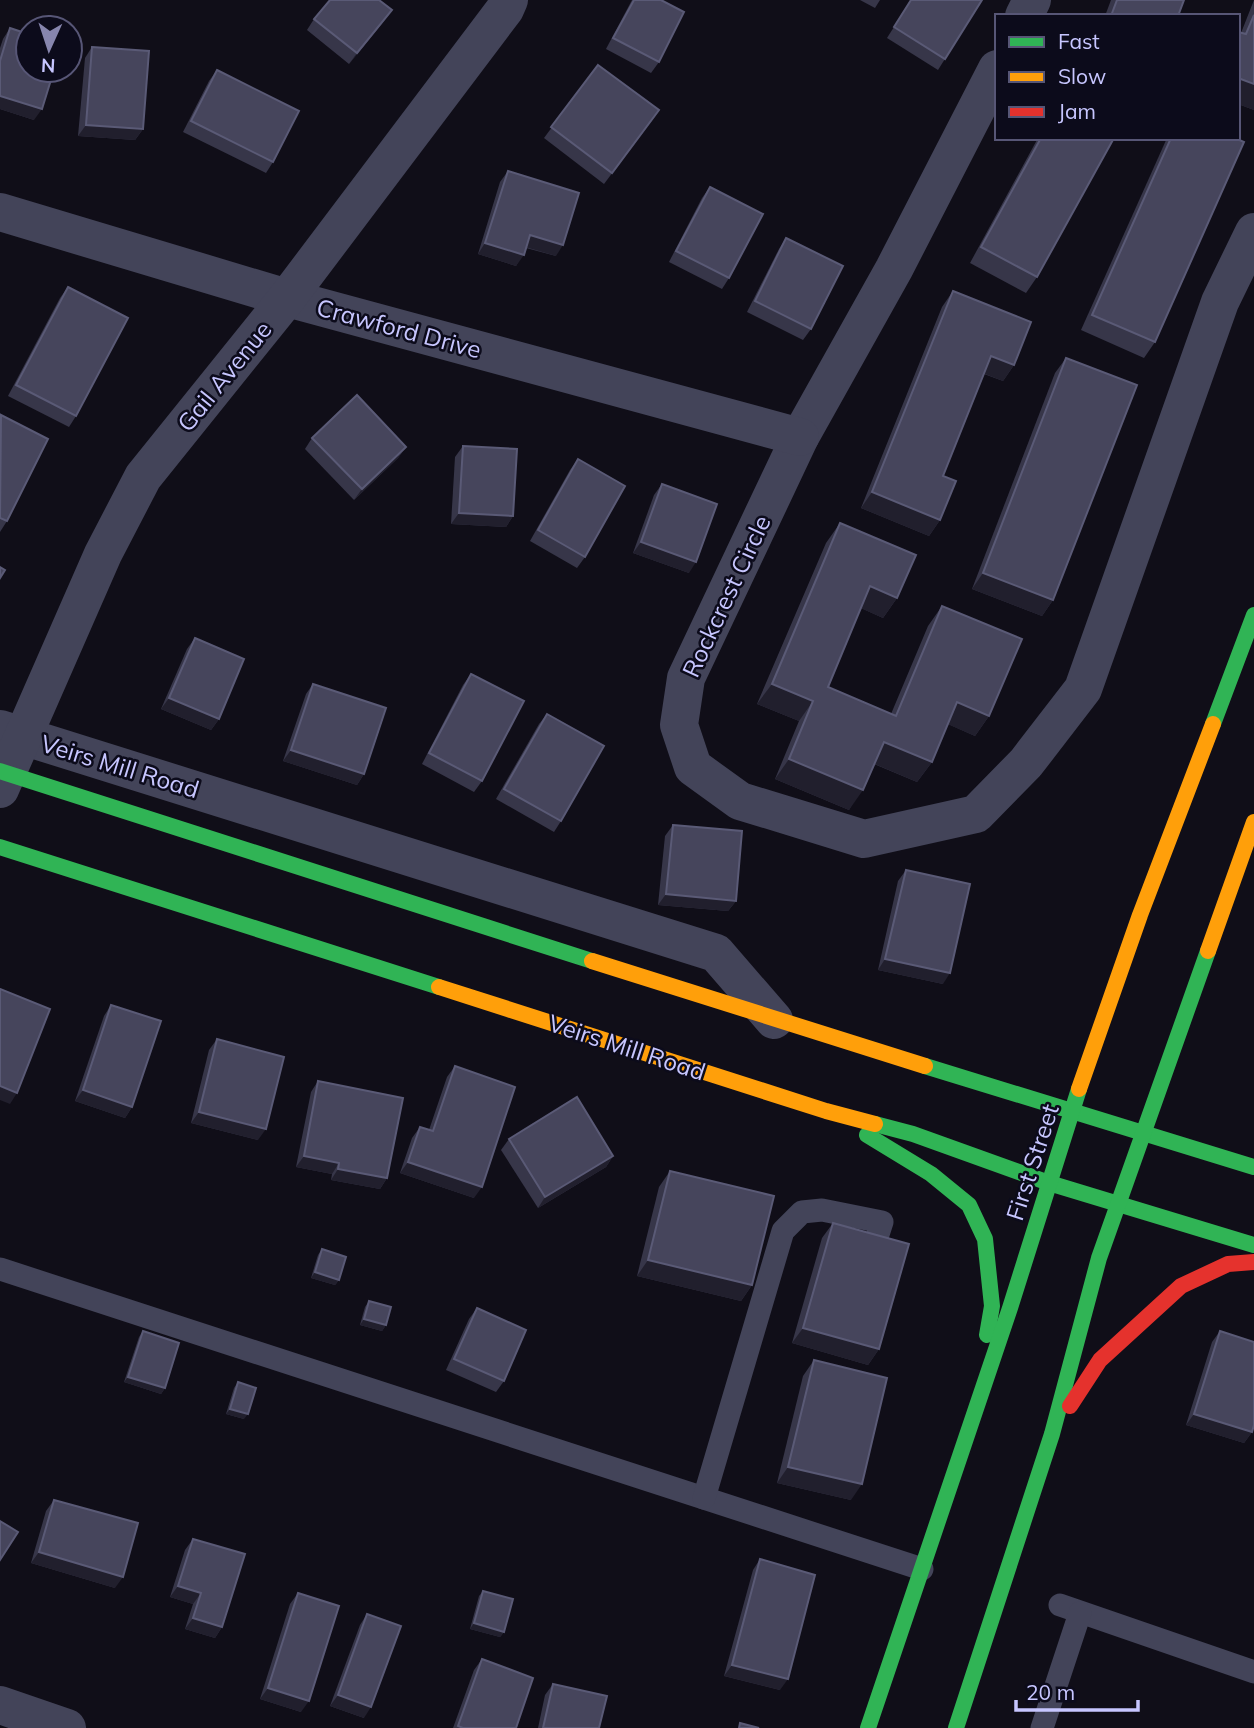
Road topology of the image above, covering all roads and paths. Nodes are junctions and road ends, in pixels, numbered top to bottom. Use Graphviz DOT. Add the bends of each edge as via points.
graph roads {
  1 [pos="509,0"];
  2 [pos="995,73"];
  3 [pos="0,212"];
  4 [pos="1254,232"];
  5 [pos="287,298"];
  6 [pos="800,437"];
  7 [pos="1254,615"];
  8 [pos="12,732"];
  9 [pos="2,778"];
  10 [pos="1254,822"];
  11 [pos="0,847"];
  12 [pos="774,1020"];
  13 [pos="826,1111"];
  14 [pos="1072,1111"];
  15 [pos="1143,1134"];
  16 [pos="1254,1167"];
  17 [pos="1049,1183"];
  18 [pos="1118,1204"];
  19 [pos="1254,1245"];
  20 [pos="872,1253"];
  21 [pos="1254,1262"];
  22 [pos="0,1269"];
  23 [pos="973,1417"];
  24 [pos="1052,1434"];
  25 [pos="704,1498"];
  26 [pos="922,1569"];
  27 [pos="1254,1672"];
  28 [pos="0,1705"];
  29 [pos="67,1728"];
  30 [pos="868,1728"];
  31 [pos="956,1728"];
  32 [pos="1042,1728"];
  1 -- 5 [label="street, Gail Avenue"];
  2 -- 6 [label="street, Rockcrest Circle" via="894,269"];
  3 -- 5 [label="street, Crawford Drive"];
  4 -- 6 [label="street, Rockcrest Circle" via="1220,302 1083,689 1026,763 975,814 864,839 740,801 693,767 679,725 686,678"];
  5 -- 6 [label="street, Crawford Drive"];
  5 -- 8 [label="street, Gail Avenue" via="143,477"];
  7 -- 14 [label="main road, First Street" via="1140,915"];
  8 -- 9 [label="street, Gail Avenue"];
  8 -- 12 [label="street, Veirs Mill Road" via="716,953"];
  9 -- 12 [label="main road, Veirs Mill Road"];
  10 -- 15 [label="main road"];
  11 -- 13 [label="main road, Veirs Mill Road"];
  12 -- 14 [label="main road, Veirs Mill Road"];
  13 -- 17 [label="main road, Veirs Mill Road" via="914,1134"];
  13 -- 23 [label="main road" via="931,1174 969,1205 985,1239 992,1306"];
  14 -- 15 [label="main road, Veirs Mill Road"];
  14 -- 17 [label="main road, First Street"];
  15 -- 16 [label="main road, Veirs Mill Road"];
  15 -- 18 [label="main road"];
  17 -- 18 [label="main road, Veirs Mill Road"];
  17 -- 23 [label="main road, First Street"];
  18 -- 19 [label="main road, Veirs Mill Road"];
  18 -- 24 [label="main road"];
  20 -- 25 [label="lane" via="882,1222 822,1210 802,1212 783,1231"];
  21 -- 24 [label="main road" via="1228,1264 1181,1286 1100,1360"];
  22 -- 25 [label="lane"];
  23 -- 26 [label="main road, First Street"];
  24 -- 31 [label="main road"];
  25 -- 26 [label="lane"];
  26 -- 30 [label="main road, First Street"];
  27 -- 32 [label="lane" via="1070,1609"];
  28 -- 29 [label="street"];
}
